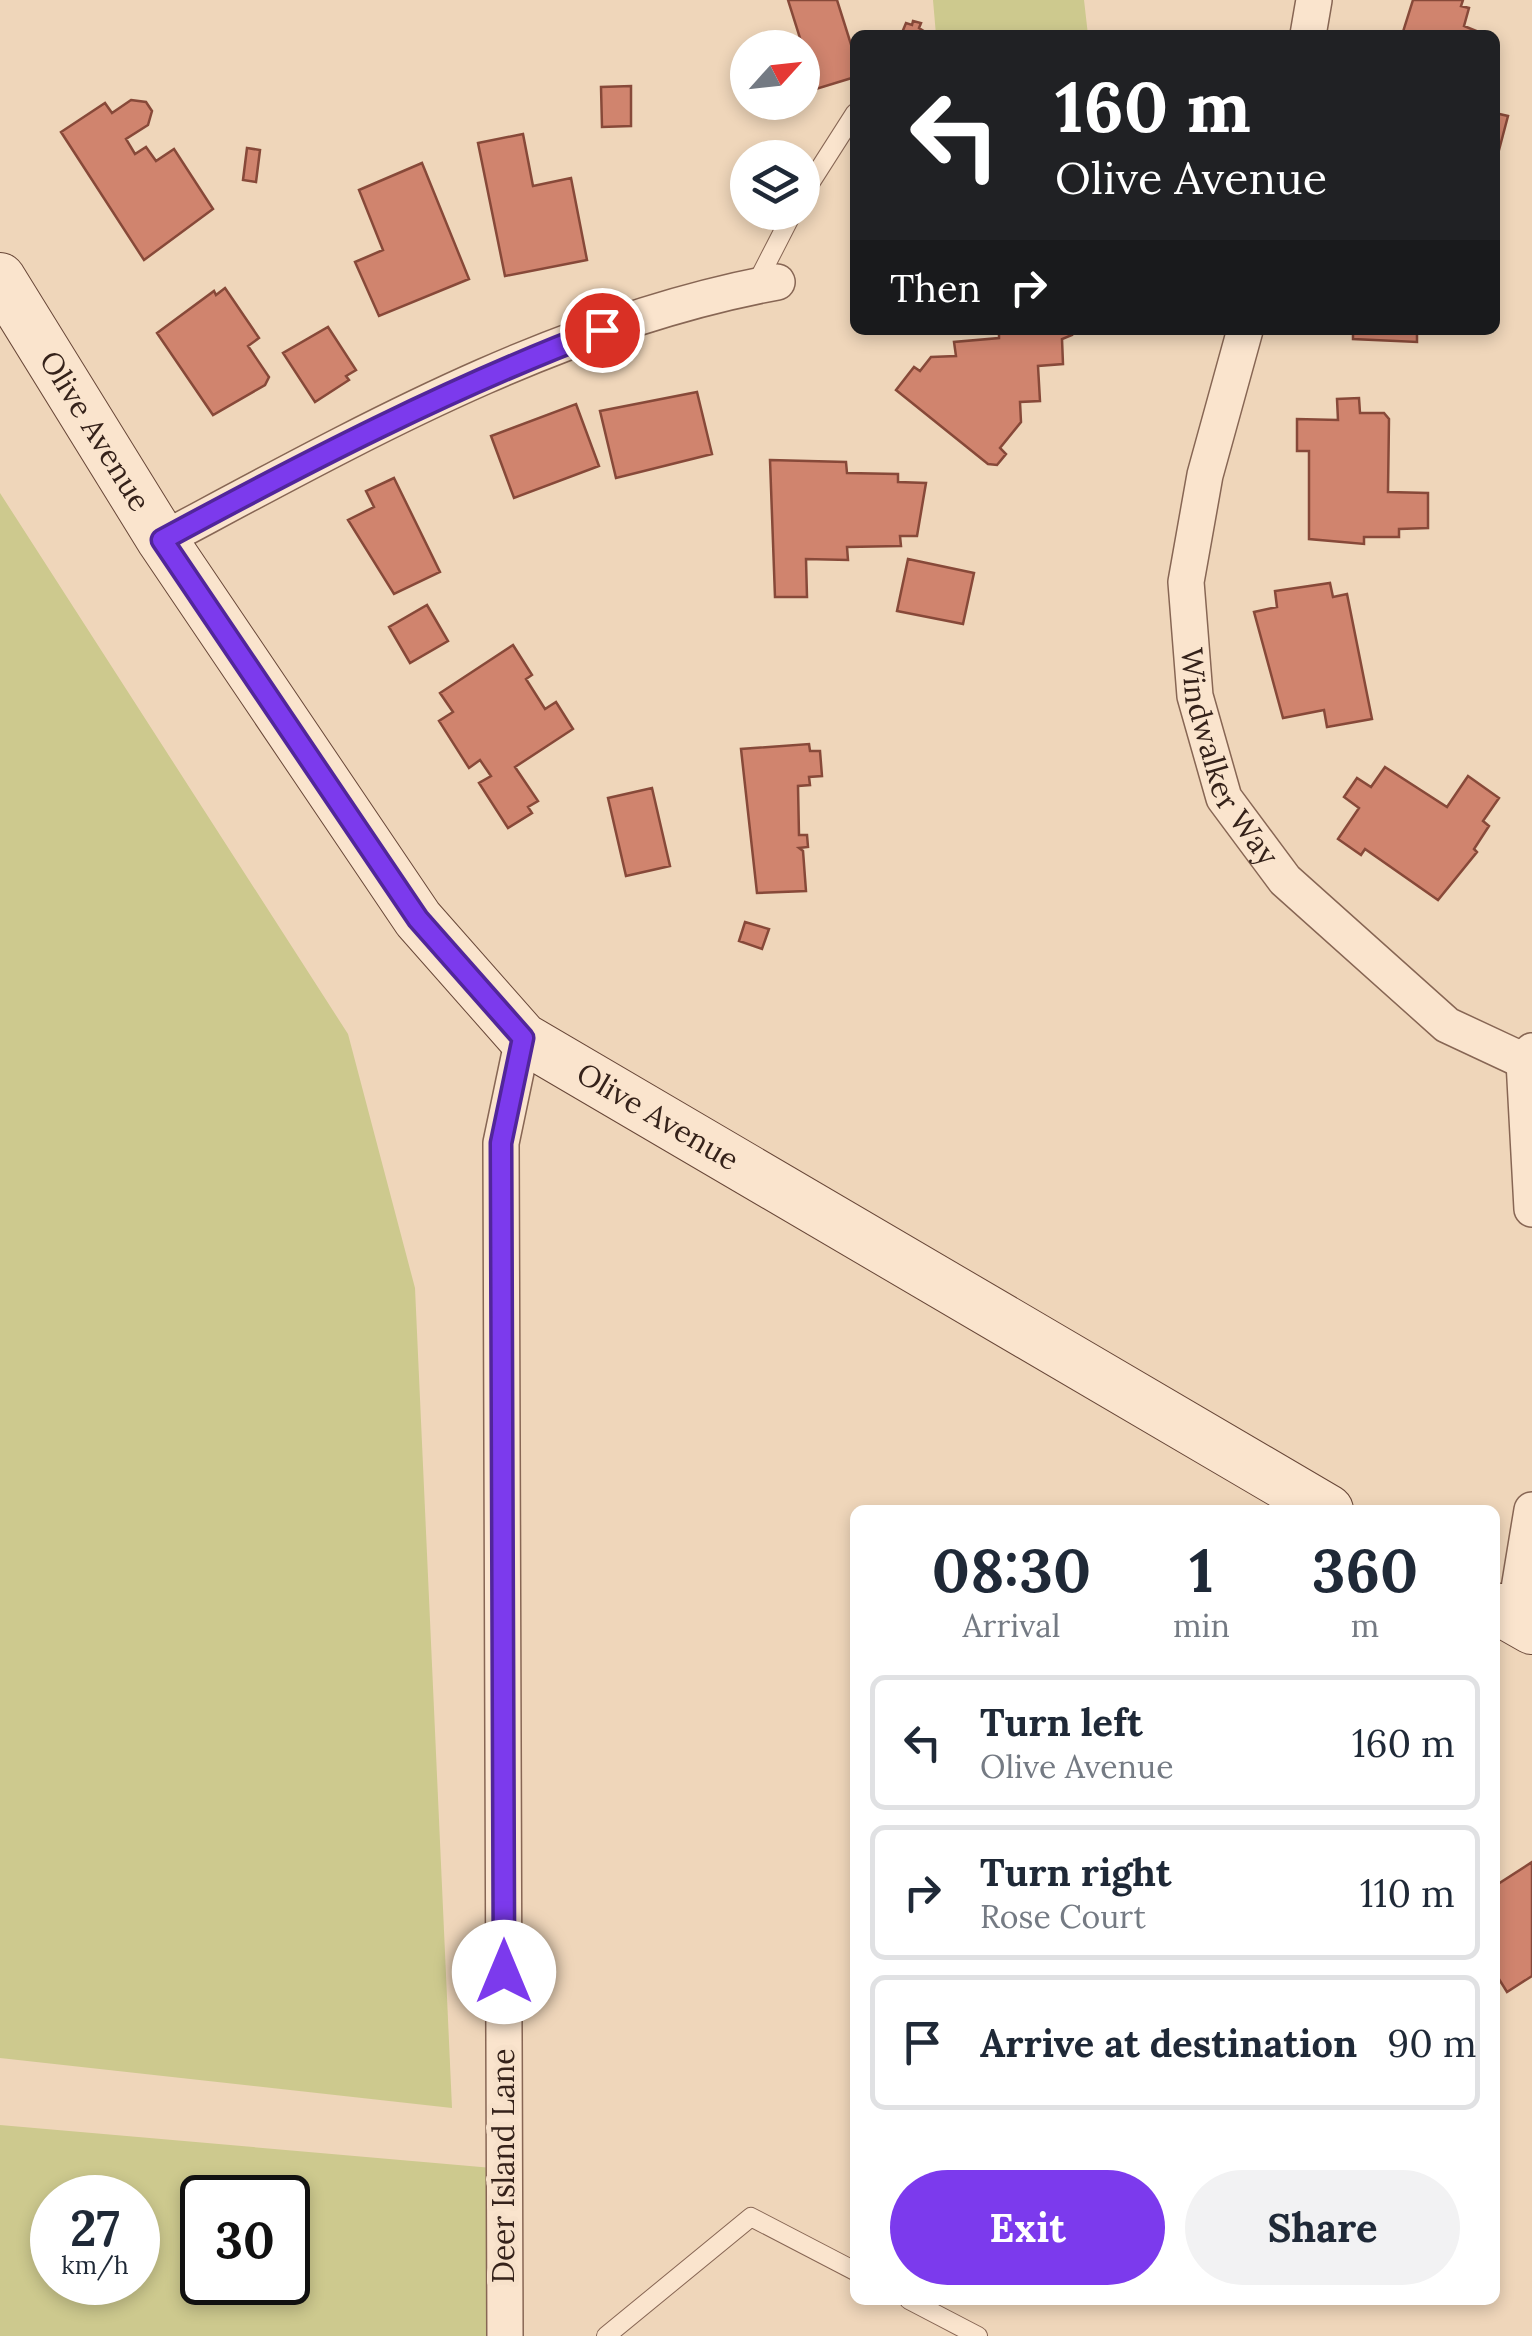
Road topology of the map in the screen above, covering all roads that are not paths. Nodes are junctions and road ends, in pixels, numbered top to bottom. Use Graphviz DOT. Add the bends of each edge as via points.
graph roads {
  1 [pos="1314,0"];
  2 [pos="1309,30"];
  3 [pos="850,121"];
  4 [pos="820,168"];
  5 [pos="786,230"];
  6 [pos="0,278"];
  7 [pos="766,284"];
  8 [pos="1244,335"];
  9 [pos="162,540"];
  10 [pos="523,1038"];
  11 [pos="1528,1056"];
  12 [pos="1532,1210"];
  13 [pos="1319,1505"];
  14 [pos="1532,1510"];
  15 [pos="1514,1619"];
  16 [pos="850,2268"];
  17 [pos="919,2305"];
  18 [pos="504,2336"];
  19 [pos="606,2336"];
  20 [pos="978,2336"];
  1 -- 2 [label="street"];
  3 -- 4 [label="lane"];
  5 -- 7 [label="lane"];
  6 -- 9 [label="street, Olive Avenue"];
  7 -- 9 [label="street" via="636,317 502,368 365,431"];
  8 -- 11 [label="street, Windwalker Way" via="1205,475 1186,582 1195,696 1224,798 1285,880 1447,1025"];
  9 -- 10 [label="street, Olive Avenue" via="418,919"];
  10 -- 13 [label="street, Olive Avenue"];
  10 -- 18 [label="street, Deer Island Lane" via="501,1143"];
  11 -- 12 [label="street, Windwalker Way"];
  14 -- 15 [label="street"];
  16 -- 19 [label="lane" via="751,2217"];
  17 -- 20 [label="lane"];
}
